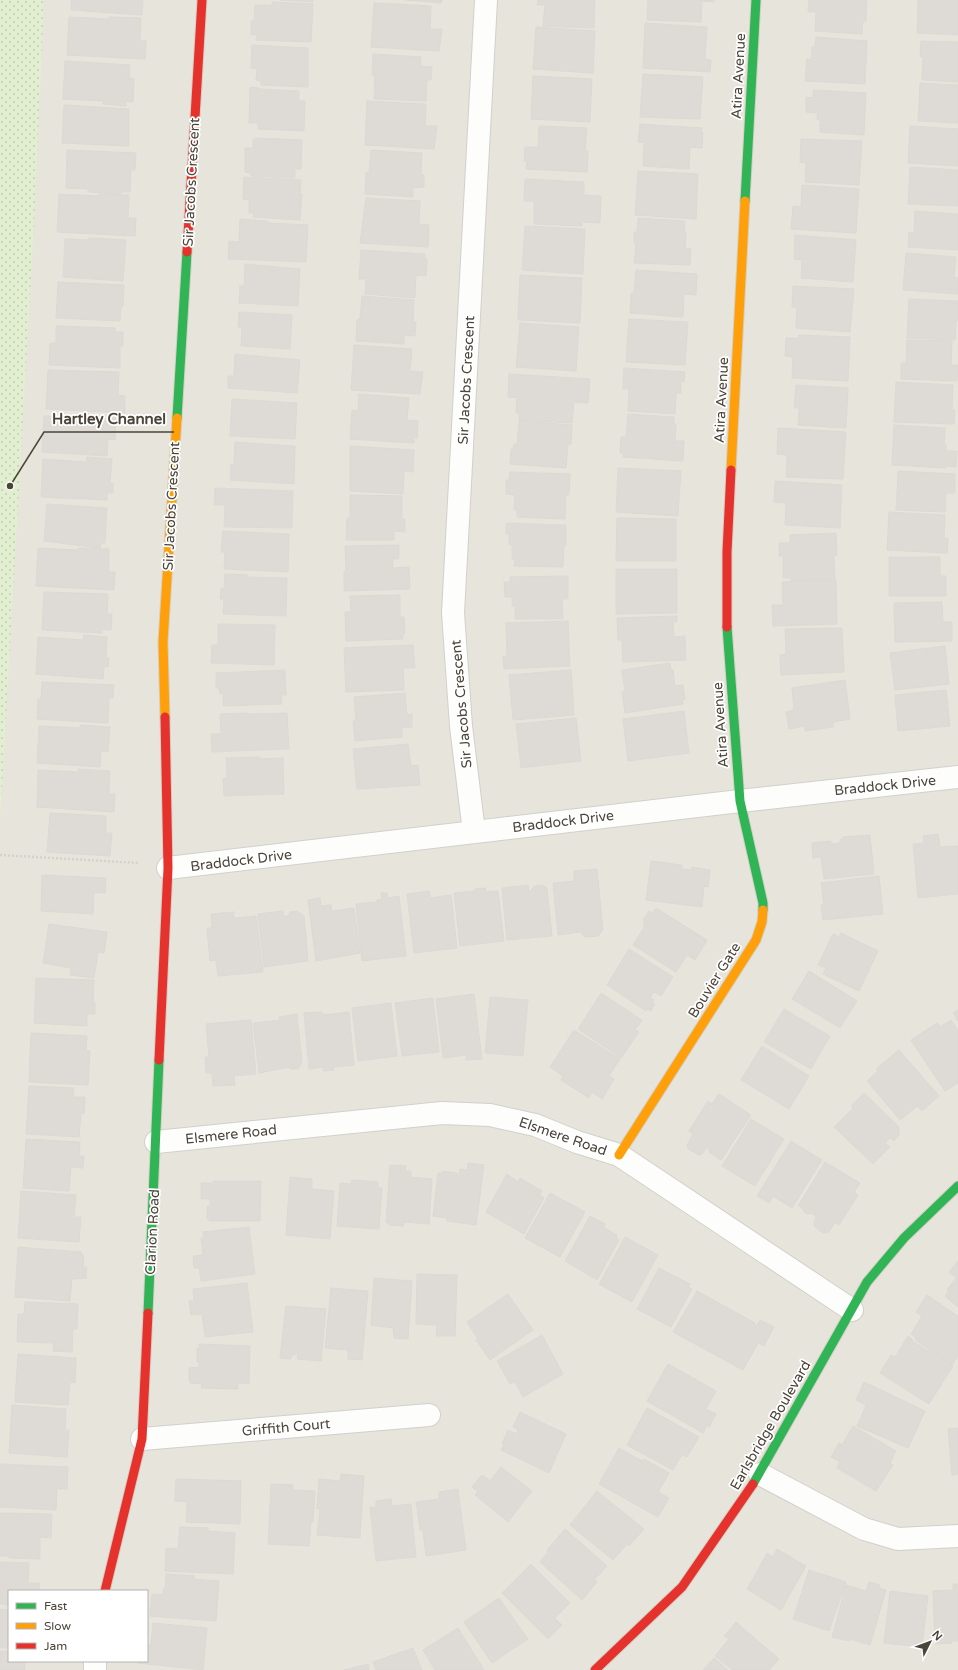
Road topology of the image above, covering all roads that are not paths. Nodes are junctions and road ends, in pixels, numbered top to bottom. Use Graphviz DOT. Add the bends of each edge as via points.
graph roads {
  1 [pos="202,0"];
  2 [pos="486,0"];
  3 [pos="756,0"];
  4 [pos="958,777"];
  5 [pos="740,801"];
  6 [pos="474,832"];
  7 [pos="168,868"];
  8 [pos="156,1142"];
  9 [pos="619,1155"];
  10 [pos="958,1186"];
  11 [pos="852,1310"];
  12 [pos="429,1415"];
  13 [pos="142,1439"];
  14 [pos="760,1474"];
  15 [pos="958,1536"];
  16 [pos="105,1590"];
  17 [pos="596,1670"];
  1 -- 7 [label="street, Sir Jacobs Crescent" via="163,642"];
  2 -- 6 [label="street, Sir Jacobs Crescent" via="453,613 461,726"];
  3 -- 5 [label="street, Atira Avenue" via="727,552 726,617"];
  4 -- 5 [label="street, Braddock Drive"];
  5 -- 6 [label="street, Braddock Drive"];
  5 -- 9 [label="street, Bouvier Gate" via="763,903 762,922 756,940"];
  6 -- 7 [label="street, Braddock Drive"];
  7 -- 8 [label="street, Clarion Road"];
  8 -- 9 [label="street, Elsmere Road" via="442,1113 490,1115 536,1125 577,1142"];
  8 -- 13 [label="street, Clarion Road"];
  9 -- 11 [label="street, Elsmere Road"];
  10 -- 11 [label="street, Earlsbridge Boulevard" via="904,1238 867,1282"];
  11 -- 14 [label="street, Earlsbridge Boulevard"];
  12 -- 13 [label="street, Griffith Court"];
  13 -- 16 [label="street, Clarion Road"];
  14 -- 15 [label="street" via="864,1529 898,1539"];
  14 -- 17 [label="street, Earlsbridge Boulevard" via="682,1587"];
}
